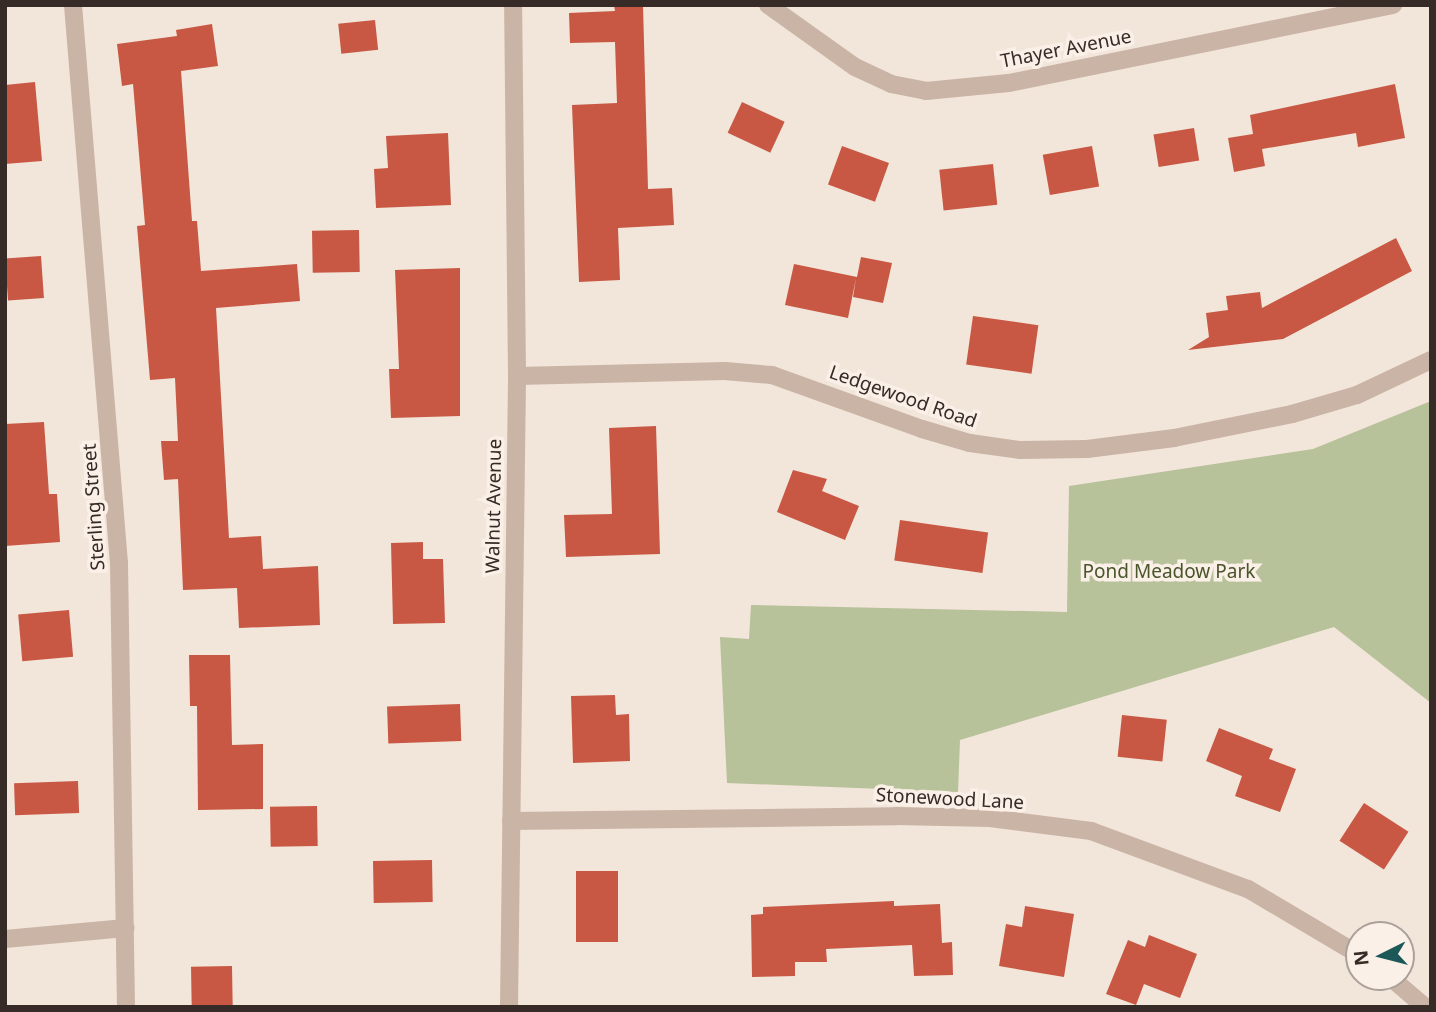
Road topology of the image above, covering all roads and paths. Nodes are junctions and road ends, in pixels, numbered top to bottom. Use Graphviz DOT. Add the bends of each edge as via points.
graph roads {
  1 [pos="74,5"];
  2 [pos="513,5"];
  3 [pos="768,5"];
  4 [pos="1392,5"];
  5 [pos="1431,360"];
  6 [pos="517,376"];
  7 [pos="511,821"];
  8 [pos="126,928"];
  9 [pos="5,939"];
  10 [pos="1345,947"];
  11 [pos="1406,991"];
  12 [pos="126,1007"];
  13 [pos="509,1007"];
  14 [pos="1424,1007"];
  1 -- 8 [label="street, Sterling Street" via="119,563"];
  2 -- 6 [label="street, Walnut Avenue"];
  3 -- 4 [label="street, Thayer Avenue" via="855,67 891,84 926,91 1009,83"];
  5 -- 6 [label="street, Ledgewood Road" via="1357,395 1292,414 1124,444 1020,450 970,443 922,429 772,375 725,371"];
  6 -- 7 [label="street, Walnut Avenue"];
  7 -- 10 [label="street, Stonewood Lane" via="909,816 990,818 1091,831 1248,889"];
  7 -- 13 [label="street, Walnut Avenue"];
  8 -- 9 [label="street"];
  8 -- 12 [label="street, Sterling Street"];
  11 -- 14 [label="street"];
}
